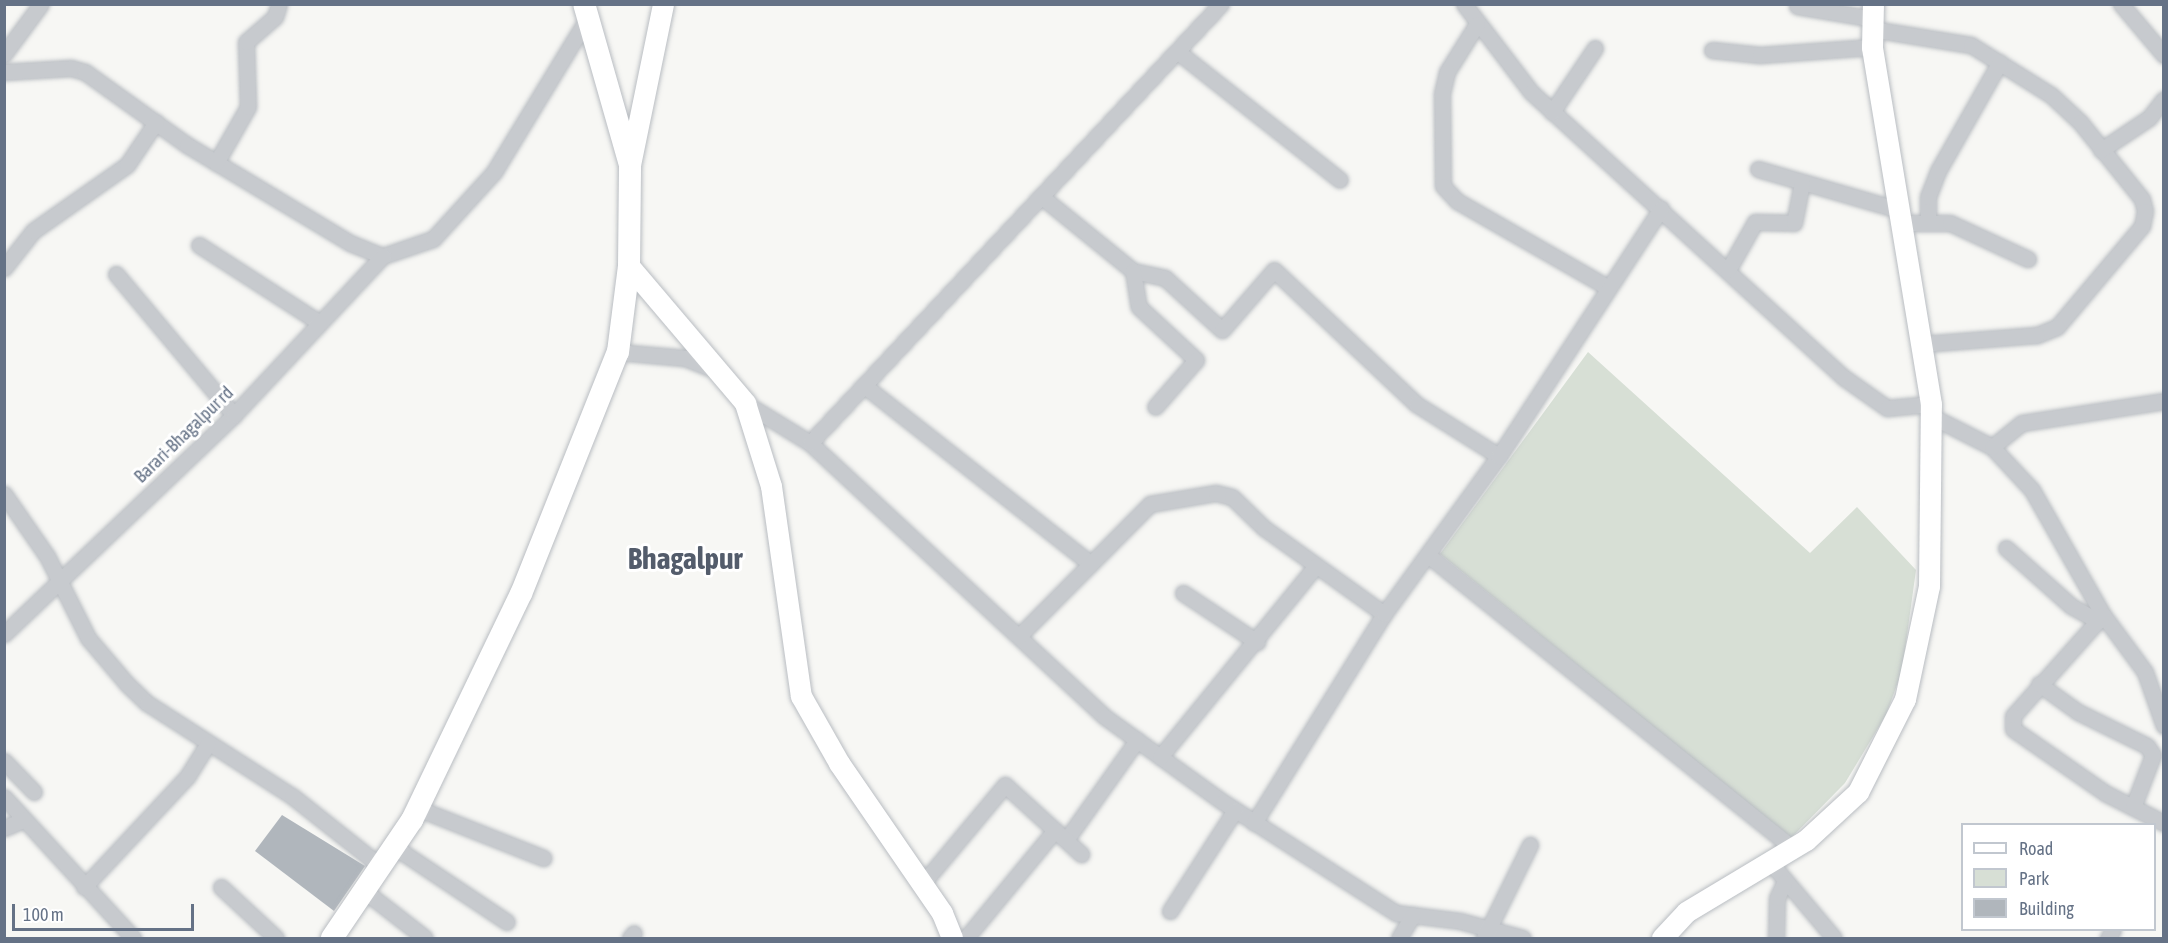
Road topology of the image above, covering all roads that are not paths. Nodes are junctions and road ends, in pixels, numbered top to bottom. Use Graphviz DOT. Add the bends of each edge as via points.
graph roads {
  1 [pos="41,4"];
  2 [pos="279,4"];
  3 [pos="663,4"];
  4 [pos="1221,4"];
  5 [pos="2121,4"];
  6 [pos="1797,6"];
  7 [pos="1471,11"];
  8 [pos="585,12"];
  9 [pos="1872,25"];
  10 [pos="1595,48"];
  11 [pos="1712,50"];
  12 [pos="1178,52"];
  13 [pos="4,54"];
  14 [pos="2163,55"];
  15 [pos="2000,62"];
  16 [pos="4,72"];
  17 [pos="2163,99"];
  18 [pos="1552,112"];
  19 [pos="156,122"];
  20 [pos="2101,150"];
  21 [pos="216,163"];
  22 [pos="630,165"];
  23 [pos="1758,168"];
  24 [pos="1340,180"];
  25 [pos="1802,183"];
  26 [pos="1042,197"];
  27 [pos="1661,207"];
  28 [pos="1900,216"];
  29 [pos="1928,220"];
  30 [pos="199,245"];
  31 [pos="383,256"];
  32 [pos="2028,259"];
  33 [pos="629,266"];
  34 [pos="4,268"];
  35 [pos="1728,270"];
  36 [pos="1133,272"];
  37 [pos="116,274"];
  38 [pos="1607,287"];
  39 [pos="320,323"];
  40 [pos="1922,344"];
  41 [pos="618,352"];
  42 [pos="724,376"];
  43 [pos="866,387"];
  44 [pos="2163,401"];
  45 [pos="745,403"];
  46 [pos="1155,407"];
  47 [pos="1931,410"];
  48 [pos="234,415"];
  49 [pos="810,443"];
  50 [pos="1992,447"];
  51 [pos="1499,456"];
  52 [pos="4,494"];
  53 [pos="2006,548"];
  54 [pos="1428,555"];
  55 [pos="1091,564"];
  56 [pos="1316,566"];
  57 [pos="59,582"];
  58 [pos="1183,593"];
  59 [pos="1384,614"];
  60 [pos="2100,618"];
  61 [pos="4,634"];
  62 [pos="1019,636"];
  63 [pos="1257,642"];
  64 [pos="2039,684"];
  65 [pos="2163,726"];
  66 [pos="1137,740"];
  67 [pos="208,744"];
  68 [pos="1160,757"];
  69 [pos="4,761"];
  70 [pos="34,792"];
  71 [pos="4,797"];
  72 [pos="2133,807"];
  73 [pos="417,808"];
  74 [pos="1235,810"];
  75 [pos="23,820"];
  76 [pos="1254,823"];
  77 [pos="2163,823"];
  78 [pos="4,828"];
  79 [pos="1060,835"];
  80 [pos="1530,845"];
  81 [pos="396,848"];
  82 [pos="1793,848"];
  83 [pos="1081,854"];
  84 [pos="543,858"];
  85 [pos="1770,862"];
  86 [pos="383,868"];
  87 [pos="923,883"];
  88 [pos="1784,883"];
  89 [pos="84,887"];
  90 [pos="221,887"];
  91 [pos="367,893"];
  92 [pos="1170,911"];
  93 [pos="1413,915"];
  94 [pos="507,922"];
  95 [pos="1486,933"];
  96 [pos="133,939"];
  97 [pos="276,939"];
  98 [pos="332,939"];
  99 [pos="424,939"];
  100 [pos="952,939"];
  101 [pos="966,939"];
  102 [pos="1399,939"];
  103 [pos="1522,939"];
  104 [pos="1662,939"];
  105 [pos="1776,939"];
  106 [pos="1834,939"];
  1 -- 13 [label="street"];
  2 -- 21 [label="street" via="275,17 246,42 248,107"];
  3 -- 22 [label="main road"];
  4 -- 12 [label="street"];
  5 -- 14 [label="street"];
  6 -- 9 [label="street"];
  7 -- 18 [label="street"];
  7 -- 38 [label="street" via="1442,94 1443,186 1457,201"];
  8 -- 22 [label="main road"];
  8 -- 31 [label="street" via="526,125 475,194 433,239"];
  9 -- 11 [label="street" via="1760,56"];
  9 -- 15 [label="street" via="1971,45"];
  9 -- 28 [label="main road"];
  10 -- 18 [label="street"];
  12 -- 24 [label="street"];
  12 -- 26 [label="street"];
  15 -- 20 [label="street" via="2051,95"];
  15 -- 29 [label="street" via="1938,171 1928,197"];
  16 -- 19 [label="street" via="71,68 85,72"];
  17 -- 20 [label="street" via="2149,118"];
  18 -- 27 [label="street"];
  19 -- 21 [label="street"];
  19 -- 34 [label="street" via="127,165 33,231"];
  20 -- 40 [label="street" via="2142,199 2145,211 2142,226 2075,312 2037,334"];
  21 -- 31 [label="street"];
  22 -- 33 [label="main road"];
  23 -- 25 [label="street"];
  25 -- 28 [label="street"];
  25 -- 35 [label="street" via="1794,223 1755,222"];
  26 -- 36 [label="street"];
  26 -- 43 [label="street"];
  27 -- 35 [label="street"];
  27 -- 38 [label="street"];
  28 -- 29 [label="street"];
  28 -- 40 [label="main road"];
  29 -- 32 [label="street" via="1969,230"];
  30 -- 39 [label="street"];
  31 -- 39 [label="street, Barari-Bhagalpur rd"];
  33 -- 41 [label="main road"];
  33 -- 42 [label="main road"];
  35 -- 47 [label="street" via="1873,399 1900,410"];
  36 -- 46 [label="street" via="1139,307 1196,360"];
  36 -- 51 [label="street" via="1165,279 1222,330 1274,270 1416,404"];
  37 -- 48 [label="street"];
  38 -- 51 [label="street"];
  39 -- 48 [label="street, Barari-Bhagalpur rd"];
  40 -- 47 [label="main road"];
  41 -- 42 [label="street" via="685,358"];
  41 -- 73 [label="main road" via="521,594"];
  42 -- 45 [label="main road"];
  43 -- 49 [label="street"];
  43 -- 55 [label="street"];
  44 -- 50 [label="street" via="2022,423"];
  45 -- 49 [label="street"];
  45 -- 87 [label="main road" via="771,486 801,696 838,764"];
  47 -- 50 [label="street"];
  47 -- 82 [label="main road" via="1929,586 1905,699 1858,792"];
  48 -- 57 [label="street, Barari-Bhagalpur rd"];
  49 -- 62 [label="street"];
  50 -- 60 [label="street" via="2032,490"];
  51 -- 54 [label="street"];
  52 -- 57 [label="street"];
  53 -- 60 [label="street" via="2071,606"];
  54 -- 59 [label="street"];
  54 -- 82 [label="street"];
  55 -- 56 [label="street" via="1149,504 1224,493"];
  55 -- 62 [label="street"];
  56 -- 59 [label="street"];
  56 -- 63 [label="street"];
  57 -- 61 [label="street, Barari-Bhagalpur rd"];
  57 -- 67 [label="street" via="112,669 147,703"];
  58 -- 63 [label="street"];
  59 -- 76 [label="street"];
  60 -- 64 [label="street"];
  60 -- 65 [label="street" via="2145,672"];
  62 -- 66 [label="street"];
  63 -- 68 [label="street"];
  64 -- 72 [label="street" via="2078,712 2147,746 2153,755"];
  64 -- 72 [label="street" via="2013,716 2013,729"];
  66 -- 68 [label="street"];
  66 -- 79 [label="street"];
  67 -- 86 [label="street" via="292,796"];
  67 -- 89 [label="street" via="187,777"];
  68 -- 74 [label="street"];
  69 -- 70 [label="street"];
  71 -- 75 [label="street"];
  72 -- 77 [label="street"];
  73 -- 81 [label="main road"];
  73 -- 84 [label="street"];
  74 -- 76 [label="street"];
  74 -- 92 [label="street"];
  75 -- 78 [label="street"];
  75 -- 89 [label="street"];
  76 -- 93 [label="street" via="1396,913"];
  79 -- 83 [label="street"];
  79 -- 87 [label="street" via="1005,785"];
  79 -- 101 [label="street"];
  80 -- 95 [label="street"];
  81 -- 86 [label="main road"];
  81 -- 94 [label="street"];
  82 -- 85 [label="main road"];
  85 -- 88 [label="street"];
  85 -- 104 [label="main road" via="1686,912"];
  86 -- 91 [label="main road"];
  87 -- 100 [label="main road"];
  88 -- 105 [label="street" via="1777,898"];
  88 -- 106 [label="street"];
  89 -- 96 [label="street"];
  90 -- 97 [label="street"];
  91 -- 98 [label="main road"];
  91 -- 99 [label="street"];
  93 -- 95 [label="street"];
  93 -- 102 [label="street"];
  95 -- 103 [label="street"];
}
